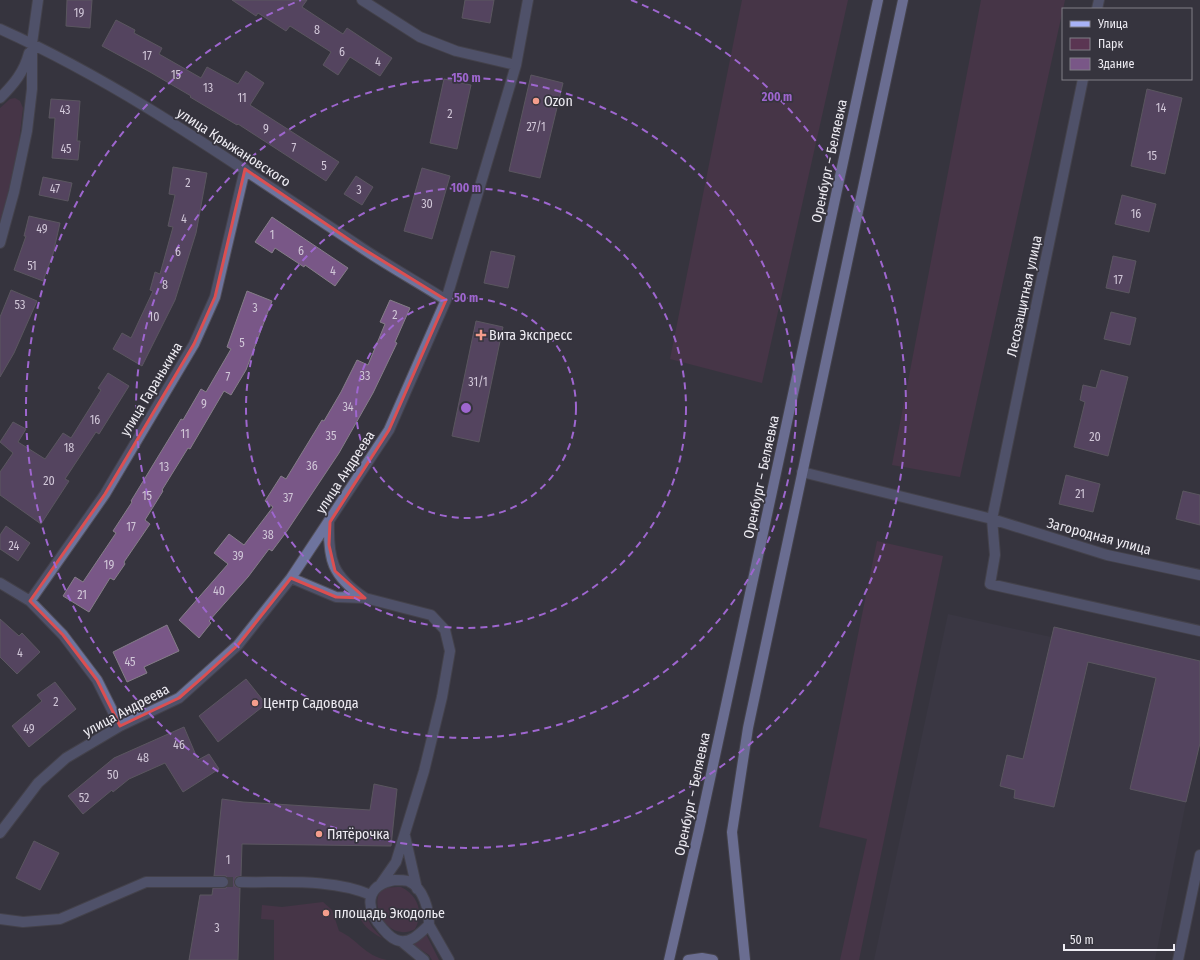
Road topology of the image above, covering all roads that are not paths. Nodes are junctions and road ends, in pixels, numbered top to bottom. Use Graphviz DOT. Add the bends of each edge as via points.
graph roads {
  1 [pos="38,0"];
  2 [pos="362,0"];
  3 [pos="528,0"];
  4 [pos="878,0"];
  5 [pos="902,0"];
  6 [pos="0,29"];
  7 [pos="32,43"];
  8 [pos="516,65"];
  9 [pos="1083,80"];
  10 [pos="0,98"];
  11 [pos="245,169"];
  12 [pos="0,243"];
  13 [pos="446,300"];
  14 [pos="802,472"];
  15 [pos="992,520"];
  16 [pos="330,522"];
  17 [pos="1200,575"];
  18 [pos="291,578"];
  19 [pos="0,583"];
  20 [pos="365,598"];
  21 [pos="30,601"];
  22 [pos="1200,630"];
  23 [pos="120,726"];
  24 [pos="0,832"];
  25 [pos="405,835"];
  26 [pos="1200,855"];
  27 [pos="222,882"];
  28 [pos="240,882"];
  29 [pos="380,885"];
  30 [pos="417,889"];
  31 [pos="371,895"];
  32 [pos="0,919"];
  33 [pos="429,925"];
  34 [pos="401,941"];
  35 [pos="424,960"];
  36 [pos="449,960"];
  37 [pos="668,960"];
  38 [pos="688,960"];
  39 [pos="713,960"];
  40 [pos="745,960"];
  41 [pos="1178,960"];
  1 -- 7 [label="street"];
  2 -- 8 [label="street" via="420,37 456,51"];
  3 -- 8 [label="street, улица Андреева"];
  4 -- 37 [label="main road, Оренбург – Беляевка" via="699,830"];
  5 -- 14 [label="main road"];
  6 -- 7 [label="street, улица Крыжановского"];
  7 -- 10 [label="street" via="18,79"];
  7 -- 11 [label="street, улица Крыжановского" via="145,106"];
  7 -- 12 [label="street" via="32,89 27,131"];
  8 -- 13 [label="street, улица Андреева"];
  9 -- 15 [label="street, Лесозащитная улица"];
  11 -- 13 [label="street, улица Крыжановского" via="357,245"];
  11 -- 21 [label="street, улица Гаранькина" via="215,297 194,344 105,494"];
  13 -- 16 [label="street, улица Андреева" via="389,430"];
  14 -- 15 [label="street, Загородная улица"];
  14 -- 40 [label="main road" via="748,728 732,832"];
  15 -- 17 [label="street, Загородная улица" via="1107,555"];
  15 -- 22 [label="street, Лесозащитная улица" via="995,555 990,584"];
  16 -- 18 [label="street, улица Андреева"];
  16 -- 20 [label="street" via="329,545 335,571 353,590"];
  18 -- 20 [label="street" via="336,596"];
  18 -- 23 [label="street, улица Андреева" via="238,645 193,686 179,698"];
  19 -- 21 [label="street"];
  20 -- 25 [label="street" via="432,615 445,630 450,651 436,724"];
  21 -- 23 [label="street" via="63,634 97,680"];
  23 -- 24 [label="street, улица Андреева" via="66,758 38,783"];
  25 -- 29 [label="street" via="396,862"];
  25 -- 30 [label="street"];
  26 -- 41 [label="street"];
  27 -- 32 [label="street" via="146,882 60,919 23,922"];
  28 -- 31 [label="street" via="330,884"];
  29 -- 30 [label="street" via="395,880 408,881"];
  29 -- 31 [label="street"];
  30 -- 33 [label="street" via="424,898 429,914"];
  31 -- 34 [label="street" via="369,906 377,922 388,934"];
  33 -- 34 [label="street" via="410,940"];
  33 -- 36 [label="street"];
  34 -- 35 [label="street"];
  38 -- 39 [label="main road"];
}
